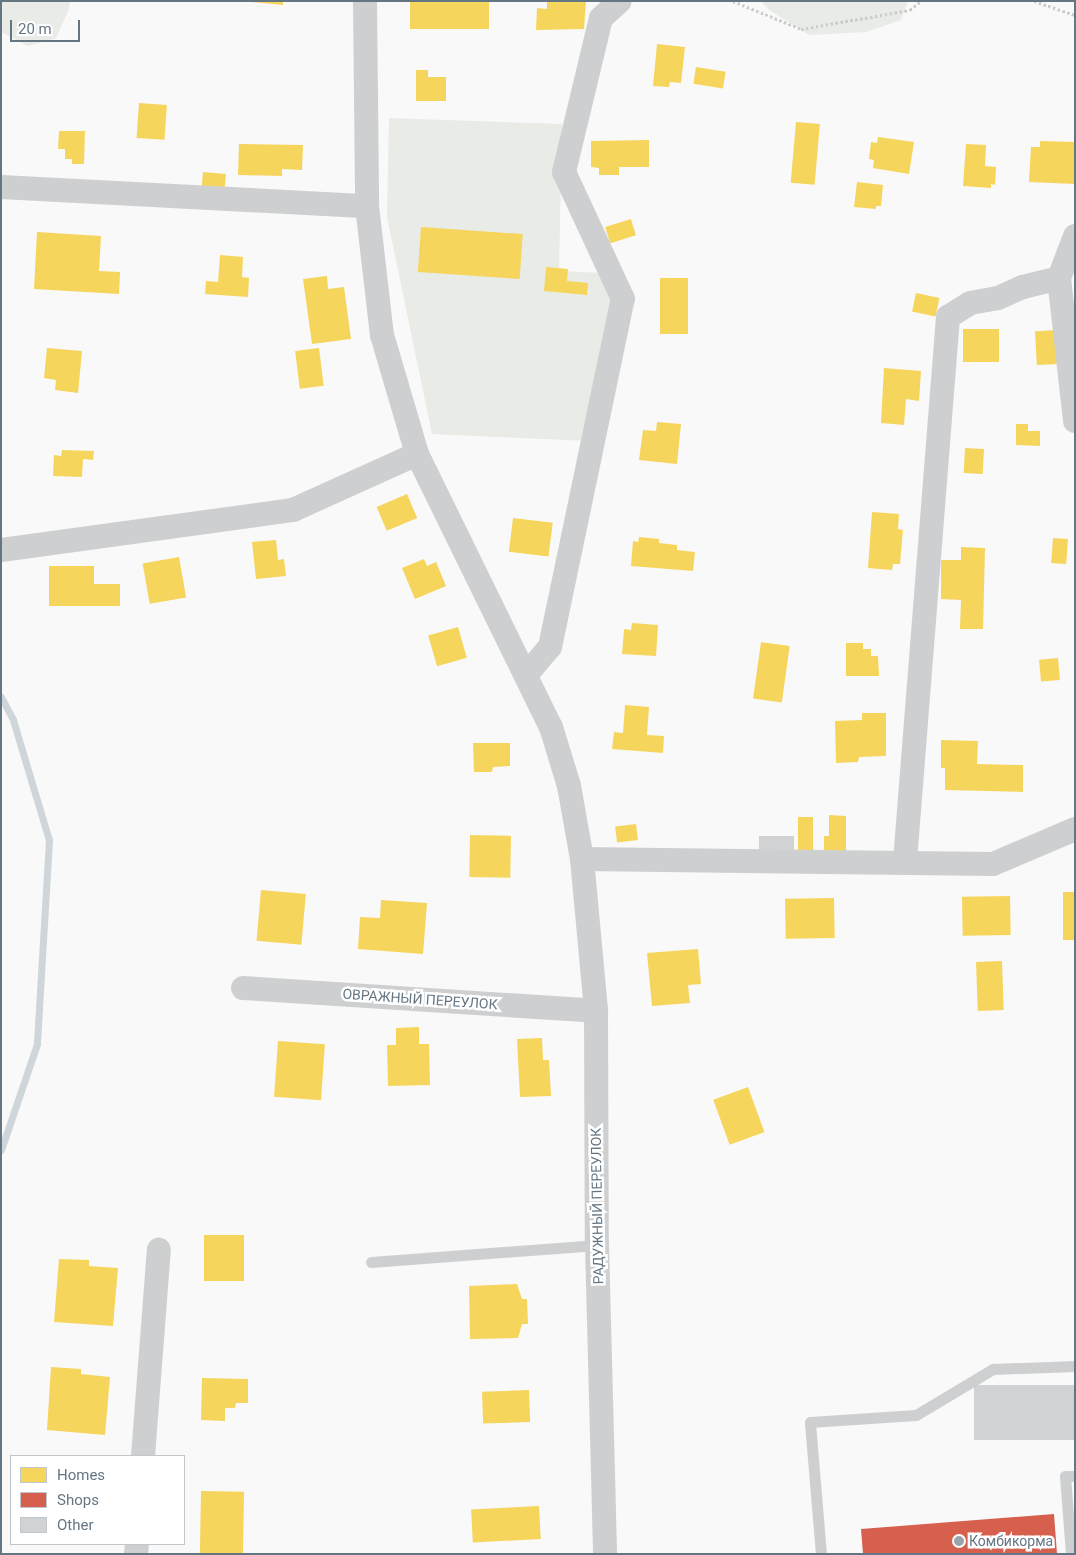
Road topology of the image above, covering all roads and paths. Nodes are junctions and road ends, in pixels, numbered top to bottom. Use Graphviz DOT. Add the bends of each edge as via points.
graph roads {
  1 [pos="365,1"];
  2 [pos="620,1"];
  3 [pos="733,1"];
  4 [pos="921,1"];
  5 [pos="1034,1"];
  6 [pos="1075,15"];
  7 [pos="1,187"];
  8 [pos="367,206"];
  9 [pos="1075,236"];
  10 [pos="1059,278"];
  11 [pos="1070,332"];
  12 [pos="1075,421"];
  13 [pos="417,454"];
  14 [pos="1,550"];
  15 [pos="527,674"];
  16 [pos="1075,829"];
  17 [pos="582,859"];
  18 [pos="905,861"];
  19 [pos="243,988"];
  20 [pos="596,1012"];
  21 [pos="596,1245"];
  22 [pos="159,1250"];
  23 [pos="371,1262"];
  24 [pos="1075,1366"];
  25 [pos="143,1455"];
  26 [pos="1075,1476"];
  27 [pos="605,1554"];
  28 [pos="821,1554"];
  29 [pos="1071,1554"];
  1 -- 8 [label="street, РАДУЖНЫЙ ПЕРЕУЛОК"];
  2 -- 15 [label="street" via="600,18 564,172 623,299 550,647"];
  3 -- 4 [label="path" via="801,29 910,10"];
  5 -- 6 [label="path"];
  7 -- 8 [label="street"];
  8 -- 13 [label="street, РАДУЖНЫЙ ПЕРЕУЛОК" via="382,335"];
  9 -- 10 [label="street"];
  10 -- 11 [label="street"];
  10 -- 18 [label="street" via="1023,287 998,298 970,303 948,317"];
  11 -- 12 [label="street"];
  13 -- 14 [label="street" via="293,510"];
  13 -- 15 [label="street, РАДУЖНЫЙ ПЕРЕУЛОК"];
  15 -- 17 [label="street, РАДУЖНЫЙ ПЕРЕУЛОК" via="551,727 569,786"];
  16 -- 18 [label="street" via="993,864"];
  17 -- 18 [label="street"];
  17 -- 20 [label="street, РАДУЖНЫЙ ПЕРЕУЛОК"];
  19 -- 20 [label="street, ОВРАЖНЫЙ ПЕРЕУЛОК"];
  20 -- 21 [label="street, РАДУЖНЫЙ ПЕРЕУЛОК"];
  21 -- 23 [label="lane"];
  21 -- 27 [label="street, РАДУЖНЫЙ ПЕРЕУЛОК"];
  22 -- 25 [label="street"];
  24 -- 28 [label="lane" via="992,1369 916,1415 810,1422"];
  26 -- 29 [label="lane" via="1065,1476"];
}
